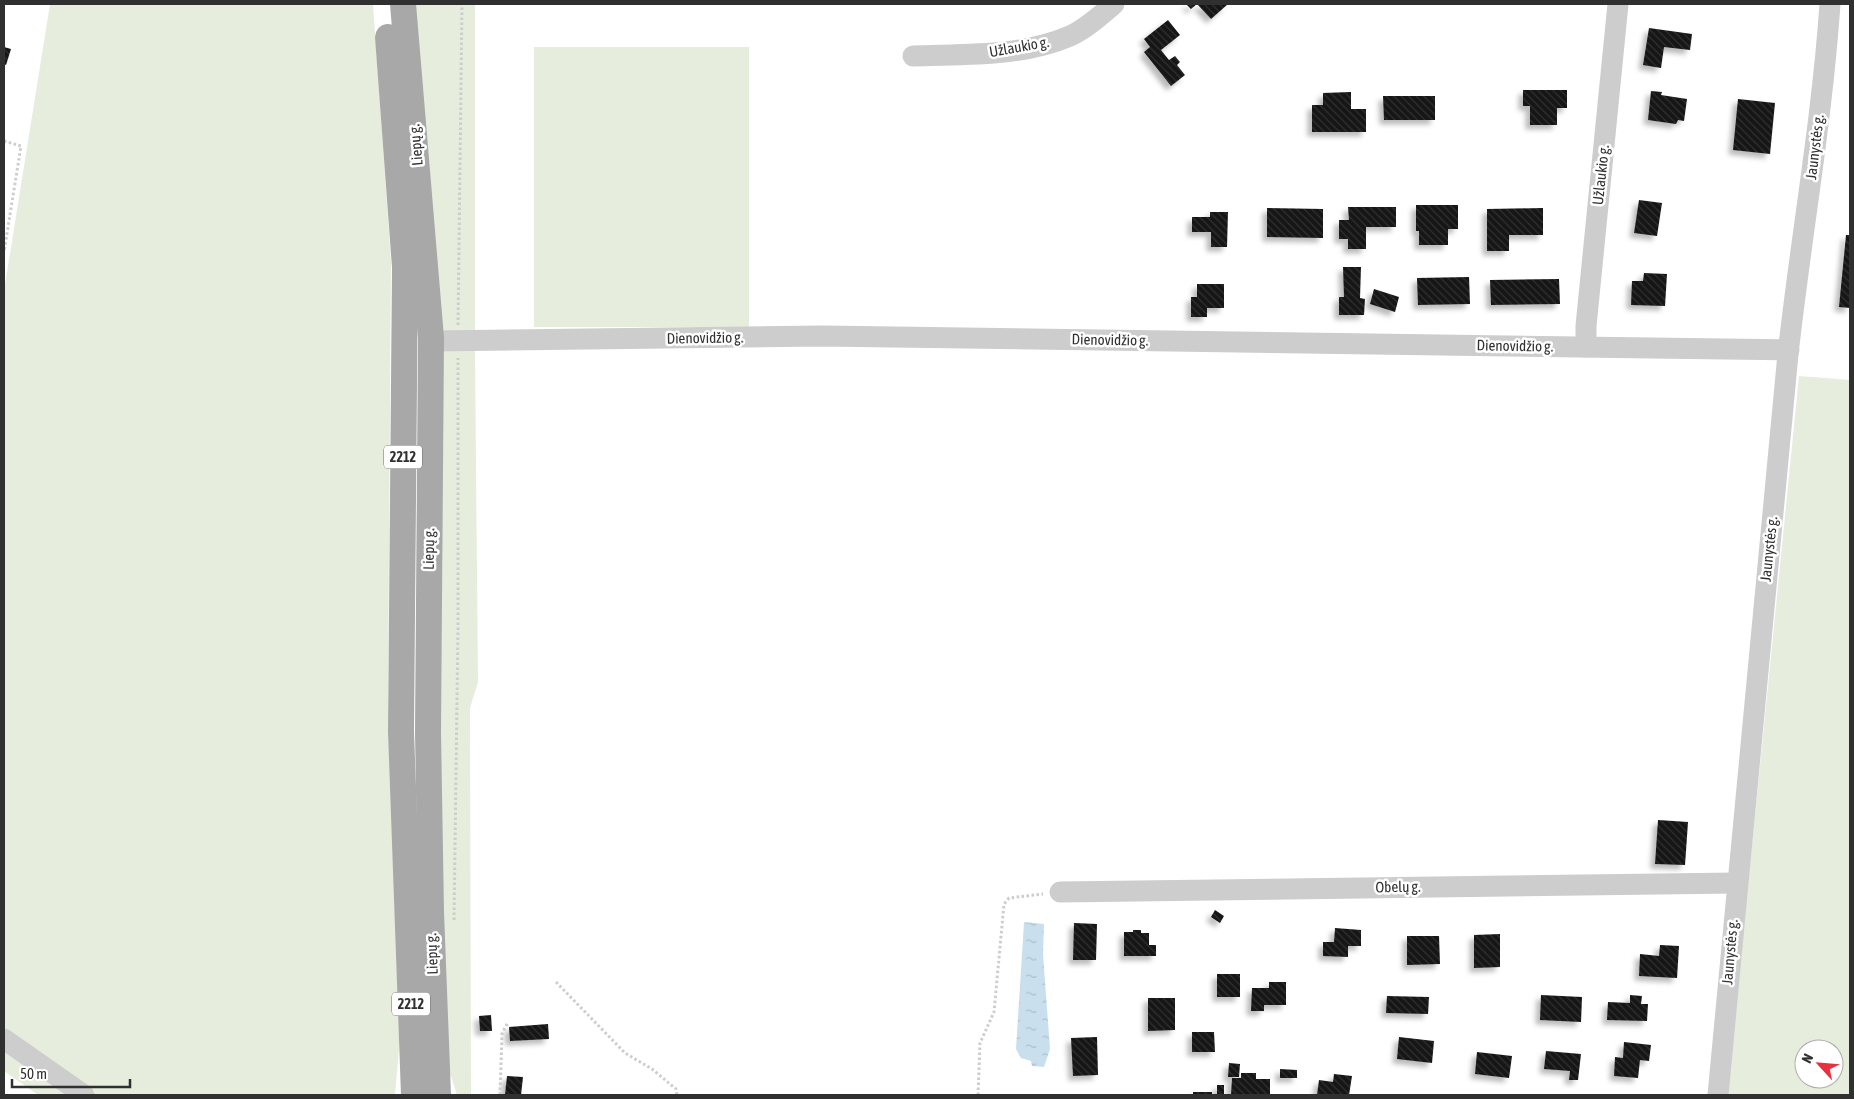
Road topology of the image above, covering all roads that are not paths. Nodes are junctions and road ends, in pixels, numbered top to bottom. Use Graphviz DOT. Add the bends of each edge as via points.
graph roads {
  1 [pos="386,4"];
  2 [pos="404,4"];
  3 [pos="1114,4"];
  4 [pos="1618,4"];
  5 [pos="1830,4"];
  6 [pos="913,56"];
  7 [pos="431,341"];
  8 [pos="1586,347"];
  9 [pos="1789,350"];
  10 [pos="1736,882"];
  11 [pos="1060,892"];
  12 [pos="4,1039"];
  13 [pos="84,1095"];
  14 [pos="414,1095"];
  15 [pos="438,1095"];
  16 [pos="1718,1095"];
  1 -- 14 [label="main road, Liepų g. / 2212" via="406,267 401,731"];
  2 -- 7 [label="main road, Liepų g. / 2212"];
  3 -- 6 [label="street, Užlaukio g." via="1071,35 1045,44 1004,52"];
  4 -- 8 [label="street, Užlaukio g."];
  5 -- 9 [label="street, Jaunystės g."];
  7 -- 8 [label="street, Dienovidžio g." via="822,336"];
  7 -- 15 [label="main road, Liepų g. / 2212" via="428,732"];
  8 -- 9 [label="street, Dienovidžio g."];
  9 -- 10 [label="street, Jaunystės g."];
  10 -- 11 [label="street, Obelų g."];
  10 -- 16 [label="street, Jaunystės g."];
  12 -- 13 [label="street"];
}
